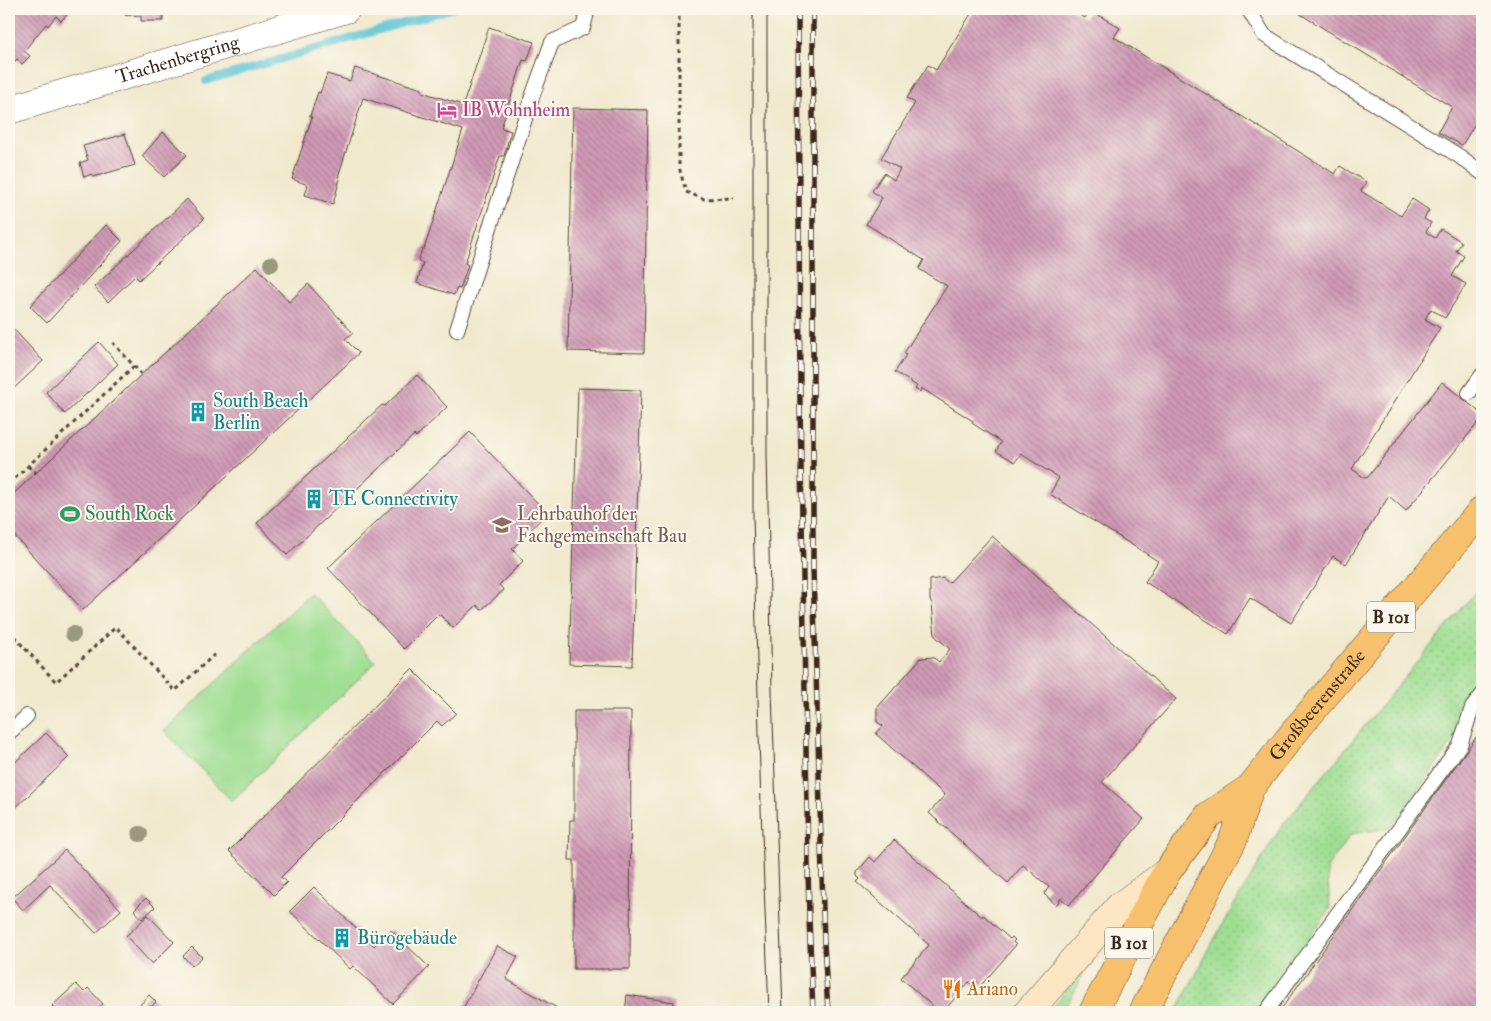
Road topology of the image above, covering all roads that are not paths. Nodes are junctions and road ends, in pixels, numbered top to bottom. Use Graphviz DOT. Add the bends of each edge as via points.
graph roads {
  1 [pos="346,9"];
  2 [pos="588,9"];
  3 [pos="1248,9"];
  4 [pos="317,13"];
  5 [pos="9,110"];
  6 [pos="1482,173"];
  7 [pos="457,330"];
  8 [pos="1482,375"];
  9 [pos="1469,393"];
  10 [pos="1482,510"];
  11 [pos="1482,695"];
  12 [pos="27,716"];
  13 [pos="9,733"];
  14 [pos="1250,788"];
  15 [pos="1166,873"];
  16 [pos="1028,1012"];
  17 [pos="1093,1012"];
  18 [pos="1143,1012"];
  19 [pos="1266,1012"];
  1 -- 4 [label="street, Trachenbergring"];
  2 -- 7 [label="lane" via="584,28 552,42"];
  3 -- 6 [label="lane" via="1264,35"];
  4 -- 5 [label="street, Trachenbergring"];
  8 -- 9 [label="lane"];
  10 -- 14 [label="main road, Großbeerenstraße / B 101" via="1300,724"];
  11 -- 19 [label="lane" via="1472,708 1460,745"];
  12 -- 13 [label="lane"];
  14 -- 15 [label="main road, Großbeerenstraße / B 101" via="1208,815"];
  14 -- 18 [label="main road, Großbeerenstraße / B 101" via="1233,840"];
  15 -- 16 [label="street" via="1120,906"];
  15 -- 17 [label="main road, Großbeerenstraße / B 101"];
}
